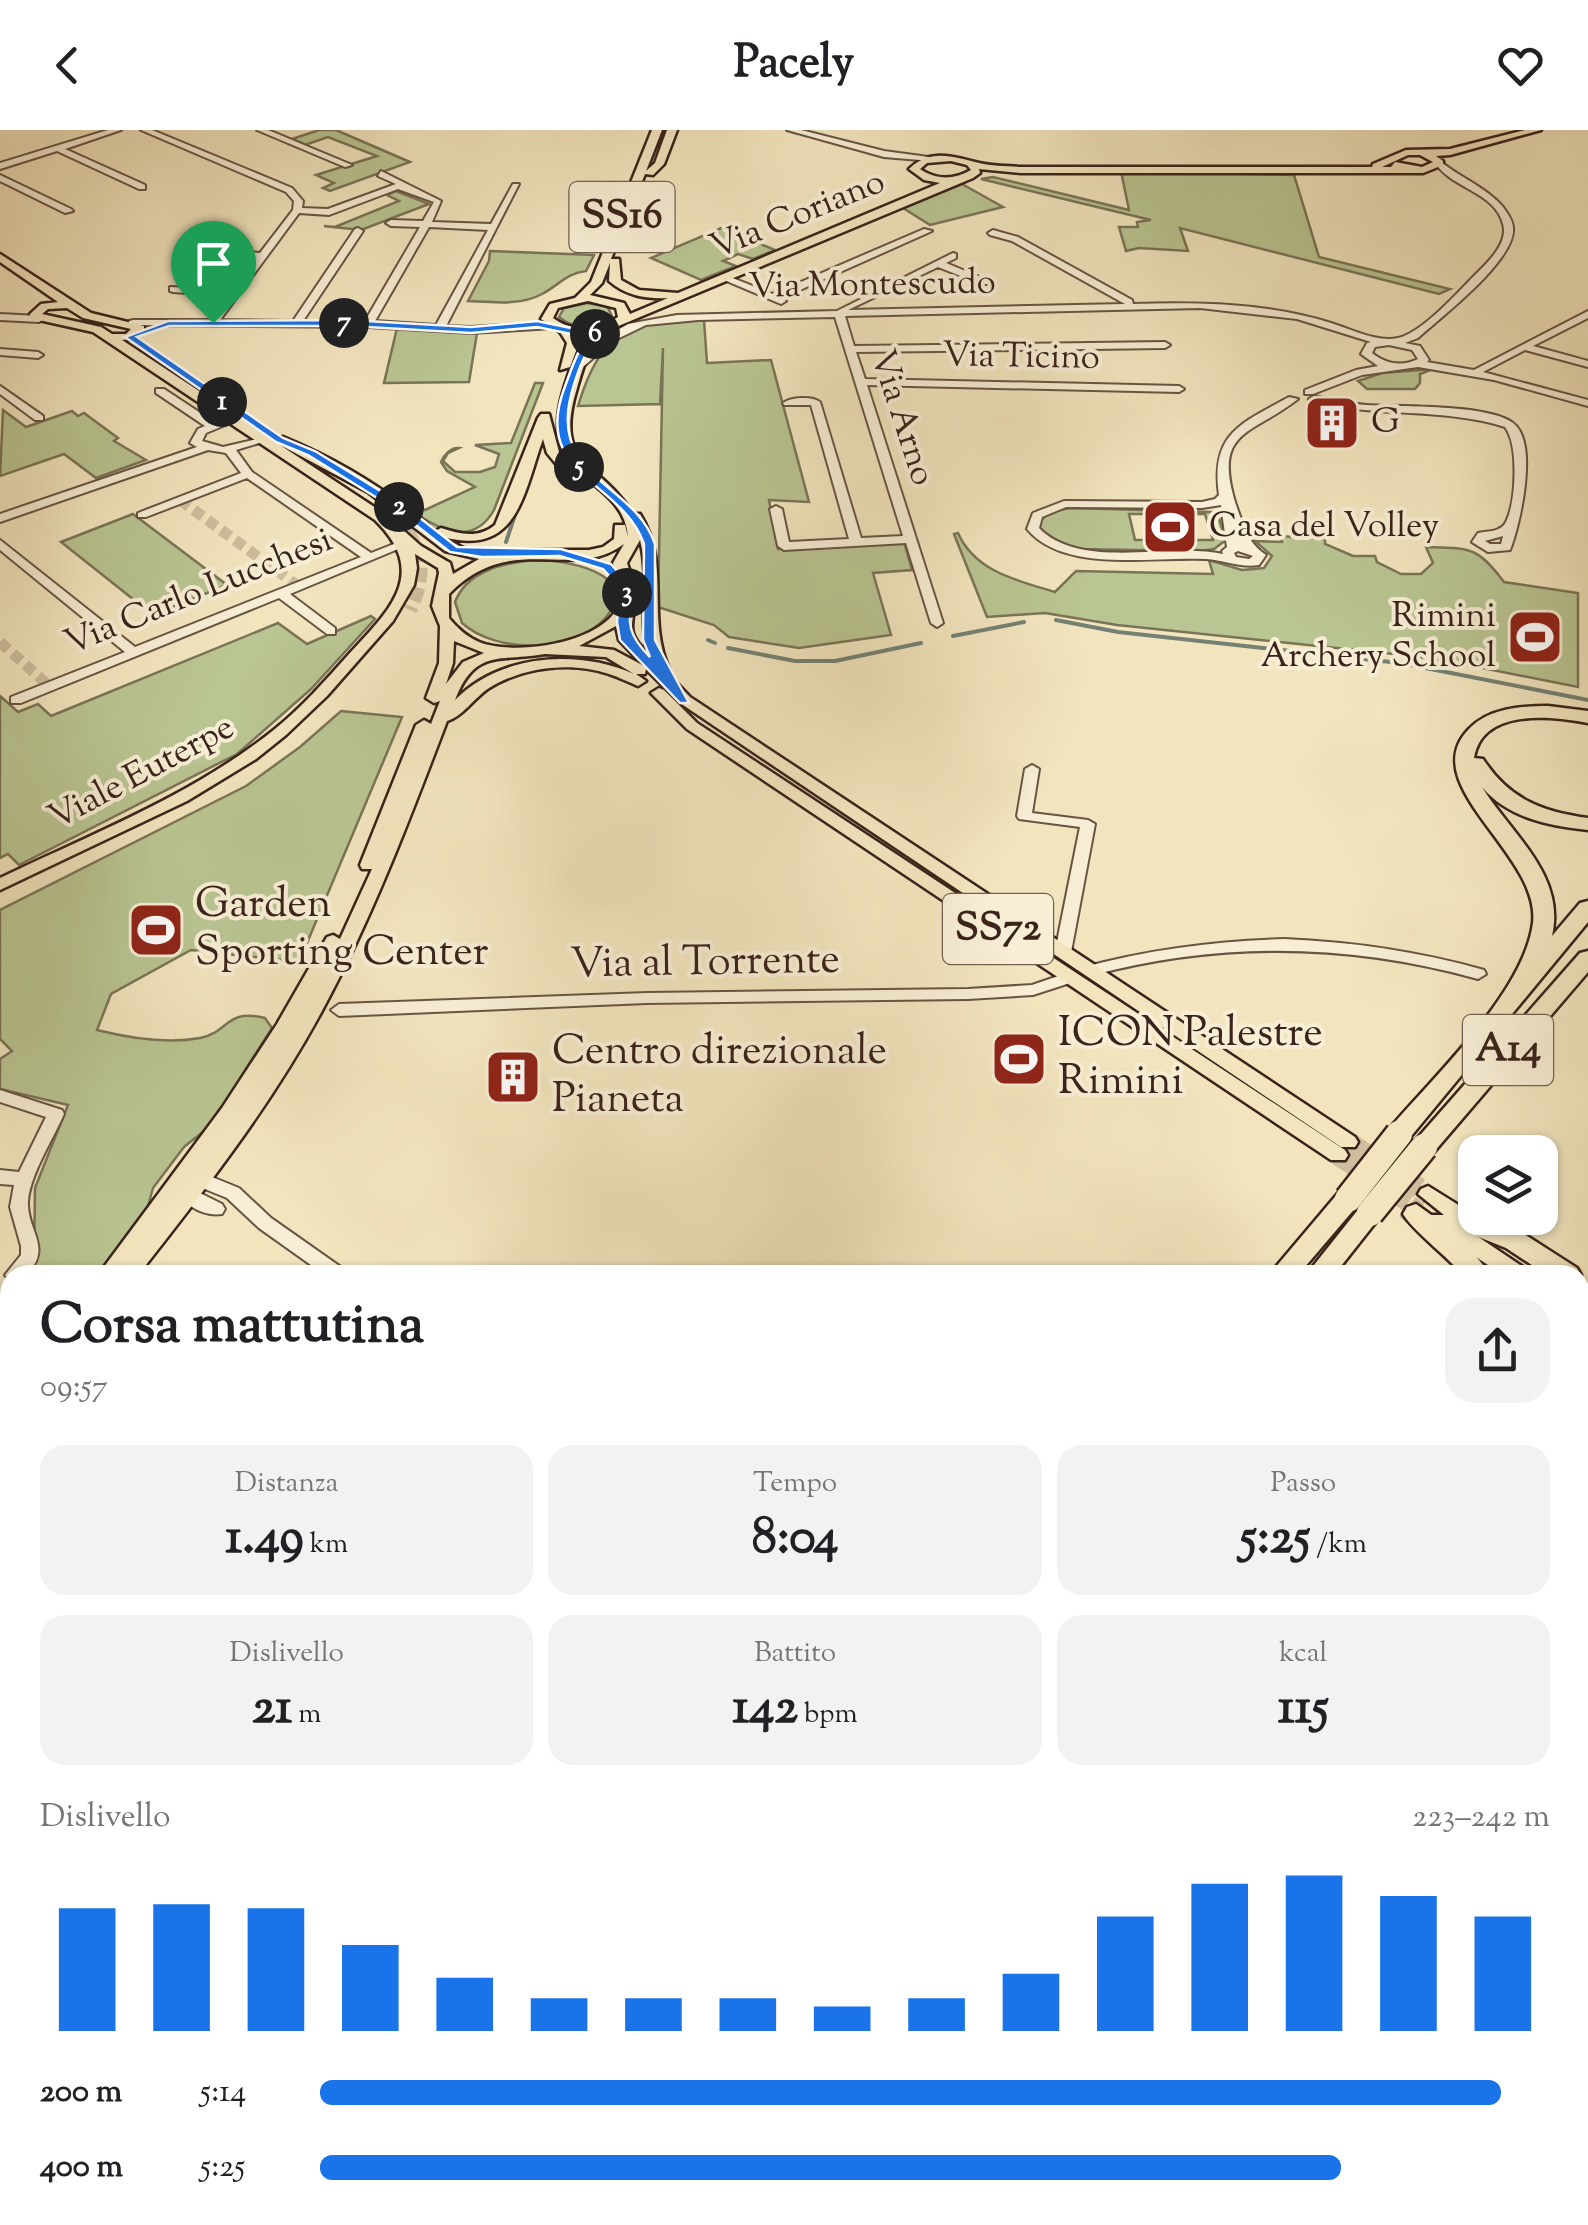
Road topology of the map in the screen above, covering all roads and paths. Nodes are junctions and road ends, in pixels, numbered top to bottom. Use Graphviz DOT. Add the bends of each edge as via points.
graph roads {
  1 [pos="117,130"];
  2 [pos="145,130"];
  3 [pos="261,130"];
  4 [pos="653,130"];
  5 [pos="669,130"];
  6 [pos="791,130"];
  7 [pos="1536,130"];
  8 [pos="57,148"];
  9 [pos="1450,152"];
  10 [pos="1422,153"];
  11 [pos="884,154"];
  12 [pos="932,158"];
  13 [pos="1390,160"];
  14 [pos="1439,162"];
  15 [pos="973,164"];
  16 [pos="348,165"];
  17 [pos="0,166"];
  18 [pos="1406,168"];
  19 [pos="1368,169"];
  20 [pos="1022,170"];
  21 [pos="1423,170"];
  22 [pos="918,173"];
  23 [pos="381,174"];
  24 [pos="644,175"];
  25 [pos="1451,176"];
  26 [pos="0,178"];
  27 [pos="963,178"];
  28 [pos="398,186"];
  29 [pos="516,186"];
  30 [pos="142,187"];
  31 [pos="923,195"];
  32 [pos="297,210"];
  33 [pos="68,212"];
  34 [pos="391,223"];
  35 [pos="426,224"];
  36 [pos="494,226"];
  37 [pos="358,231"];
  38 [pos="928,231"];
  39 [pos="1008,236"];
  40 [pos="197,250"];
  41 [pos="262,256"];
  42 [pos="954,256"];
  43 [pos="0,257"];
  44 [pos="615,261"];
  45 [pos="940,264"];
  46 [pos="0,266"];
  47 [pos="24,277"];
  48 [pos="722,277"];
  49 [pos="984,282"];
  50 [pos="173,290"];
  51 [pos="689,291"];
  52 [pos="1102,292"];
  53 [pos="235,293"];
  54 [pos="580,298"];
  55 [pos="772,298"];
  56 [pos="615,303"];
  57 [pos="48,304"];
  58 [pos="70,304"];
  59 [pos="1141,305"];
  60 [pos="1108,306"];
  61 [pos="1048,308"];
  62 [pos="548,312"];
  63 [pos="796,312"];
  64 [pos="839,314"];
  65 [pos="1588,314"];
  66 [pos="37,316"];
  67 [pos="636,316"];
  68 [pos="3,317"];
  69 [pos="698,317"];
  70 [pos="296,322"];
  71 [pos="620,322"];
  72 [pos="213,323"];
  73 [pos="368,324"];
  74 [pos="1568,324"];
  75 [pos="440,327"];
  76 [pos="559,327"];
  77 [pos="134,330"];
  78 [pos="600,330"];
  79 [pos="1588,330"];
  80 [pos="1349,334"];
  81 [pos="109,337"];
  82 [pos="1382,342"];
  83 [pos="1165,345"];
  84 [pos="1525,347"];
  85 [pos="1367,348"];
  86 [pos="850,349"];
  87 [pos="1418,351"];
  88 [pos="0,352"];
  89 [pos="38,356"];
  90 [pos="1374,361"];
  91 [pos="1588,364"];
  92 [pos="579,365"];
  93 [pos="1392,367"];
  94 [pos="1479,370"];
  95 [pos="1360,372"];
  96 [pos="1495,377"];
  97 [pos="861,382"];
  98 [pos="0,388"];
  99 [pos="1179,389"];
  100 [pos="160,390"];
  101 [pos="1312,396"];
  102 [pos="1588,402"];
  103 [pos="788,404"];
  104 [pos="39,418"];
  105 [pos="231,418"];
  106 [pos="544,418"];
  107 [pos="212,426"];
  108 [pos="262,439"];
  109 [pos="279,440"];
  110 [pos="200,446"];
  111 [pos="230,450"];
  112 [pos="248,474"];
  113 [pos="1222,477"];
  114 [pos="1223,497"];
  115 [pos="616,502"];
  116 [pos="776,508"];
  117 [pos="379,511"];
  118 [pos="142,515"];
  119 [pos="0,518"];
  120 [pos="420,524"];
  121 [pos="1512,524"];
  122 [pos="400,537"];
  123 [pos="910,539"];
  124 [pos="856,542"];
  125 [pos="0,544"];
  126 [pos="528,552"];
  127 [pos="569,553"];
  128 [pos="1231,553"];
  129 [pos="370,556"];
  130 [pos="624,584"];
  131 [pos="443,592"];
  132 [pos="280,593"];
  133 [pos="410,610"];
  134 [pos="625,610"];
  135 [pos="937,623"];
  136 [pos="447,626"];
  137 [pos="331,631"];
  138 [pos="548,650"];
  139 [pos="502,651"];
  140 [pos="134,652"];
  141 [pos="657,690"];
  142 [pos="16,700"];
  143 [pos="685,700"];
  144 [pos="1588,717"];
  145 [pos="1588,728"];
  146 [pos="433,739"];
  147 [pos="1032,770"];
  148 [pos="1588,824"];
  149 [pos="0,885"];
  150 [pos="0,898"];
  151 [pos="1588,908"];
  152 [pos="1063,952"];
  153 [pos="1588,958"];
  154 [pos="1588,969"];
  155 [pos="1090,971"];
  156 [pos="1478,974"];
  157 [pos="1070,977"];
  158 [pos="1524,981"];
  159 [pos="339,1010"];
  160 [pos="0,1096"];
  161 [pos="1426,1144"];
  162 [pos="226,1148"];
  163 [pos="0,1177"];
  164 [pos="27,1179"];
  165 [pos="189,1187"];
  166 [pos="234,1193"];
  167 [pos="1359,1206"];
  168 [pos="1421,1206"];
  169 [pos="216,1209"];
  170 [pos="174,1214"];
  171 [pos="1458,1219"];
  172 [pos="265,1223"];
  173 [pos="1489,1235"];
  174 [pos="1498,1235"];
  175 [pos="26,1265"];
  176 [pos="117,1265"];
  177 [pos="134,1265"];
  178 [pos="324,1265"];
  179 [pos="1293,1265"];
  180 [pos="1326,1265"];
  181 [pos="1470,1265"];
  182 [pos="1505,1265"];
  183 [pos="1535,1265"];
  184 [pos="1552,1265"];
  1 -- 8 [label="street"];
  2 -- 32 [label="street" via="288,190 299,202"];
  3 -- 16 [label="street"];
  4 -- 24 [label="main road, SS16"];
  5 -- 24 [label="main road, SS16"];
  6 -- 11 [label="street"];
  7 -- 9 [label="main road"];
  8 -- 17 [label="street"];
  8 -- 30 [label="street"];
  9 -- 10 [label="main road"];
  9 -- 14 [label="main road"];
  10 -- 13 [label="main road, Via Coriano" via="1400,152"];
  10 -- 14 [label="main road"];
  11 -- 12 [label="street"];
  11 -- 22 [label="street"];
  12 -- 15 [label="main road, Via Coriano"];
  12 -- 22 [label="main road" via="918,163"];
  13 -- 18 [label="main road"];
  13 -- 19 [label="main road, Via Coriano"];
  14 -- 21 [label="main road"];
  14 -- 25 [label="street"];
  15 -- 20 [label="main road, Via Coriano"];
  15 -- 27 [label="main road" via="976,171"];
  18 -- 19 [label="main road, Via Coriano"];
  18 -- 21 [label="main road"];
  19 -- 20 [label="main road, Via Coriano"];
  20 -- 27 [label="main road, Via Coriano"];
  21 -- 25 [label="street"];
  22 -- 27 [label="main road"];
  22 -- 31 [label="main road, Via Coriano" via="930,186"];
  23 -- 28 [label="street" via="404,184"];
  24 -- 44 [label="main road, SS16"];
  24 -- 54 [label="main road, SS16" via="596,283"];
  25 -- 87 [label="street" via="1483,192 1510,230"];
  26 -- 33 [label="street"];
  27 -- 31 [label="main road, Via Coriano"];
  28 -- 32 [label="street" via="329,212"];
  28 -- 35 [label="street" via="436,202"];
  29 -- 36 [label="street"];
  31 -- 48 [label="main road, Via Coriano"];
  32 -- 41 [label="street"];
  34 -- 35 [label="street"];
  35 -- 36 [label="street"];
  35 -- 73 [label="street"];
  36 -- 75 [label="street"];
  37 -- 70 [label="street"];
  38 -- 55 [label="street"];
  39 -- 52 [label="street, Via Montescudo"];
  40 -- 41 [label="street"];
  41 -- 53 [label="street"];
  42 -- 45 [label="street"];
  43 -- 47 [label="main road"];
  44 -- 51 [label="main road, Via Coriano" via="616,281 632,292"];
  44 -- 56 [label="main road, SS16" via="607,284"];
  45 -- 49 [label="street"];
  45 -- 64 [label="street"];
  46 -- 47 [label="main road"];
  47 -- 57 [label="main road"];
  47 -- 58 [label="main road"];
  48 -- 51 [label="main road, Via Coriano"];
  48 -- 55 [label="street"];
  50 -- 53 [label="street"];
  51 -- 56 [label="main road, Via Coriano" via="650,305"];
  51 -- 67 [label="main road, Via Coriano"];
  52 -- 59 [label="street, Via Montescudo"];
  52 -- 60 [label="street"];
  52 -- 61 [label="street, Via Montescudo" via="1094,301"];
  53 -- 72 [label="street"];
  54 -- 56 [label="main road, SS16"];
  54 -- 62 [label="main road, SS16"];
  55 -- 63 [label="street"];
  56 -- 71 [label="main road, SS16" via="625,315"];
  57 -- 58 [label="main road"];
  57 -- 66 [label="main road"];
  58 -- 77 [label="main road" via="93,319"];
  59 -- 60 [label="street, Via Montescudo"];
  59 -- 80 [label="street, Via Montescudo" via="1271,311"];
  60 -- 61 [label="street, Via Montescudo"];
  61 -- 64 [label="street, Via Montescudo"];
  62 -- 75 [label="street" via="502,324"];
  62 -- 76 [label="main road, SS16"];
  63 -- 64 [label="street, Via Montescudo"];
  63 -- 69 [label="street, Via Montescudo"];
  64 -- 86 [label="street, Via Arno"];
  65 -- 74 [label="street"];
  66 -- 68 [label="street"];
  66 -- 81 [label="main road" via="80,323"];
  67 -- 69 [label="street, Via Montescudo"];
  67 -- 71 [label="main road, Via Coriano"];
  69 -- 92 [label="street, Via Montescudo" via="632,324 599,342"];
  70 -- 72 [label="street"];
  70 -- 73 [label="street"];
  71 -- 78 [label="main road, Via Coriano"];
  72 -- 77 [label="street"];
  73 -- 75 [label="street"];
  74 -- 79 [label="street"];
  74 -- 84 [label="street"];
  75 -- 76 [label="street"];
  76 -- 78 [label="main road"];
  76 -- 106 [label="main road, SS16" via="572,343"];
  77 -- 81 [label="main road"];
  77 -- 109 [label="main road"];
  78 -- 92 [label="main road"];
  80 -- 82 [label="street, Via Montescudo"];
  80 -- 85 [label="street, Via Montescudo"];
  81 -- 105 [label="main road"];
  82 -- 85 [label="street"];
  82 -- 87 [label="street"];
  83 -- 86 [label="street"];
  84 -- 91 [label="street"];
  84 -- 94 [label="street"];
  85 -- 90 [label="street"];
  86 -- 97 [label="street, Via Arno"];
  87 -- 93 [label="street"];
  87 -- 94 [label="street"];
  87 -- 96 [label="street"];
  88 -- 89 [label="street"];
  90 -- 93 [label="street"];
  90 -- 95 [label="street"];
  92 -- 115 [label="main road" via="560,418 564,442 584,473"];
  93 -- 95 [label="street"];
  94 -- 96 [label="street"];
  95 -- 101 [label="street"];
  96 -- 102 [label="street"];
  97 -- 99 [label="street, Via Ticino"];
  97 -- 123 [label="street, Via Arno"];
  98 -- 104 [label="street"];
  100 -- 107 [label="street"];
  101 -- 113 [label="street" via="1295,392 1233,437 1220,461"];
  101 -- 121 [label="street" via="1359,408 1419,408 1509,425 1519,462"];
  103 -- 124 [label="street, Via Arno" via="815,402"];
  105 -- 107 [label="street"];
  105 -- 108 [label="main road"];
  106 -- 120 [label="main road" via="496,530 452,537"];
  106 -- 127 [label="main road" via="559,464 622,532 610,550"];
  107 -- 110 [label="street" via="198,434"];
  108 -- 111 [label="street"];
  108 -- 117 [label="main road"];
  109 -- 117 [label="main road"];
  109 -- 120 [label="main road" via="312,453"];
  110 -- 111 [label="street"];
  110 -- 119 [label="street"];
  111 -- 112 [label="street"];
  112 -- 118 [label="street"];
  112 -- 129 [label="street"];
  113 -- 114 [label="street"];
  113 -- 128 [label="street" via="1241,538 1260,554 1244,563"];
  114 -- 128 [label="street" via="1234,537"];
  114 -- 128 [label="street" via="1202,505 1064,504 1037,515 1033,529 1065,551"];
  115 -- 130 [label="main road" via="635,532 620,564"];
  115 -- 143 [label="main road, SS72" via="633,514 650,544 649,640"];
  116 -- 124 [label="street" via="784,546"];
  117 -- 122 [label="main road"];
  120 -- 126 [label="main road" via="463,552"];
  122 -- 129 [label="street, Via Carlo Lucchesi"];
  122 -- 131 [label="main road" via="445,566"];
  122 -- 149 [label="main road, Viale Euterpe" via="408,585 394,614 280,733 212,779"];
  123 -- 124 [label="street, Via Arno"];
  123 -- 135 [label="street, Via Arno"];
  125 -- 140 [label="street"];
  126 -- 127 [label="main road"];
  126 -- 131 [label="main road" via="474,566"];
  127 -- 130 [label="main road" via="605,565"];
  129 -- 132 [label="street, Via Carlo Lucchesi"];
  130 -- 134 [label="main road"];
  131 -- 136 [label="main road" via="439,610"];
  132 -- 137 [label="street"];
  132 -- 140 [label="street, Via Carlo Lucchesi"];
  133 -- 150 [label="main road, Viale Euterpe" via="318,714 252,767"];
  134 -- 138 [label="main road" via="594,637"];
  134 -- 143 [label="main road, SS72" via="626,640"];
  136 -- 139 [label="main road" via="471,643"];
  136 -- 165 [label="main road" via="442,680 352,904"];
  138 -- 139 [label="main road"];
  138 -- 141 [label="main road, SS72" via="619,655"];
  139 -- 146 [label="main road" via="461,672"];
  140 -- 142 [label="street, Via Carlo Lucchesi"];
  141 -- 146 [label="main road, SS72" via="608,668 519,668 478,685"];
  141 -- 157 [label="main road, SS72" via="692,726"];
  143 -- 152 [label="main road, SS72"];
  144 -- 158 [label="highway" via="1510,716 1486,724 1462,747 1460,764 1472,791 1524,854 1542,894 1546,930"];
  145 -- 148 [label="highway" via="1538,722 1500,727 1474,745 1474,760 1493,790 1521,809"];
  146 -- 162 [label="main road" via="348,941 312,1012"];
  147 -- 152 [label="street" via="1024,816 1088,824"];
  151 -- 158 [label="highway, A14"];
  152 -- 155 [label="main road, SS72"];
  153 -- 161 [label="highway, A14"];
  154 -- 161 [label="highway" via="1472,1106"];
  155 -- 156 [label="street" via="1196,950 1274,946 1373,948"];
  155 -- 157 [label="main road, SS72" via="1343,1149"];
  157 -- 159 [label="street, Via al Torrente" via="1033,990 968,994"];
  158 -- 167 [label="highway, A14, bridge" via="1399,1134"];
  160 -- 164 [label="street" via="56,1114"];
  161 -- 167 [label="highway, A14, bridge"];
  162 -- 165 [label="main road"];
  162 -- 166 [label="street" via="224,1167"];
  163 -- 164 [label="street"];
  164 -- 175 [label="street" via="19,1217 32,1249"];
  165 -- 166 [label="street" via="217,1184"];
  165 -- 169 [label="street"];
  165 -- 170 [label="main road"];
  165 -- 176 [label="main road"];
  166 -- 172 [label="street"];
  167 -- 179 [label="highway, A14"];
  167 -- 180 [label="highway, A14"];
  168 -- 171 [label="main road"];
  168 -- 181 [label="highway"];
  168 -- 182 [label="main road"];
  169 -- 170 [label="street"];
  169 -- 172 [label="street"];
  170 -- 177 [label="main road"];
  172 -- 178 [label="street"];
  173 -- 183 [label="main road"];
  174 -- 184 [label="highway"];
}
